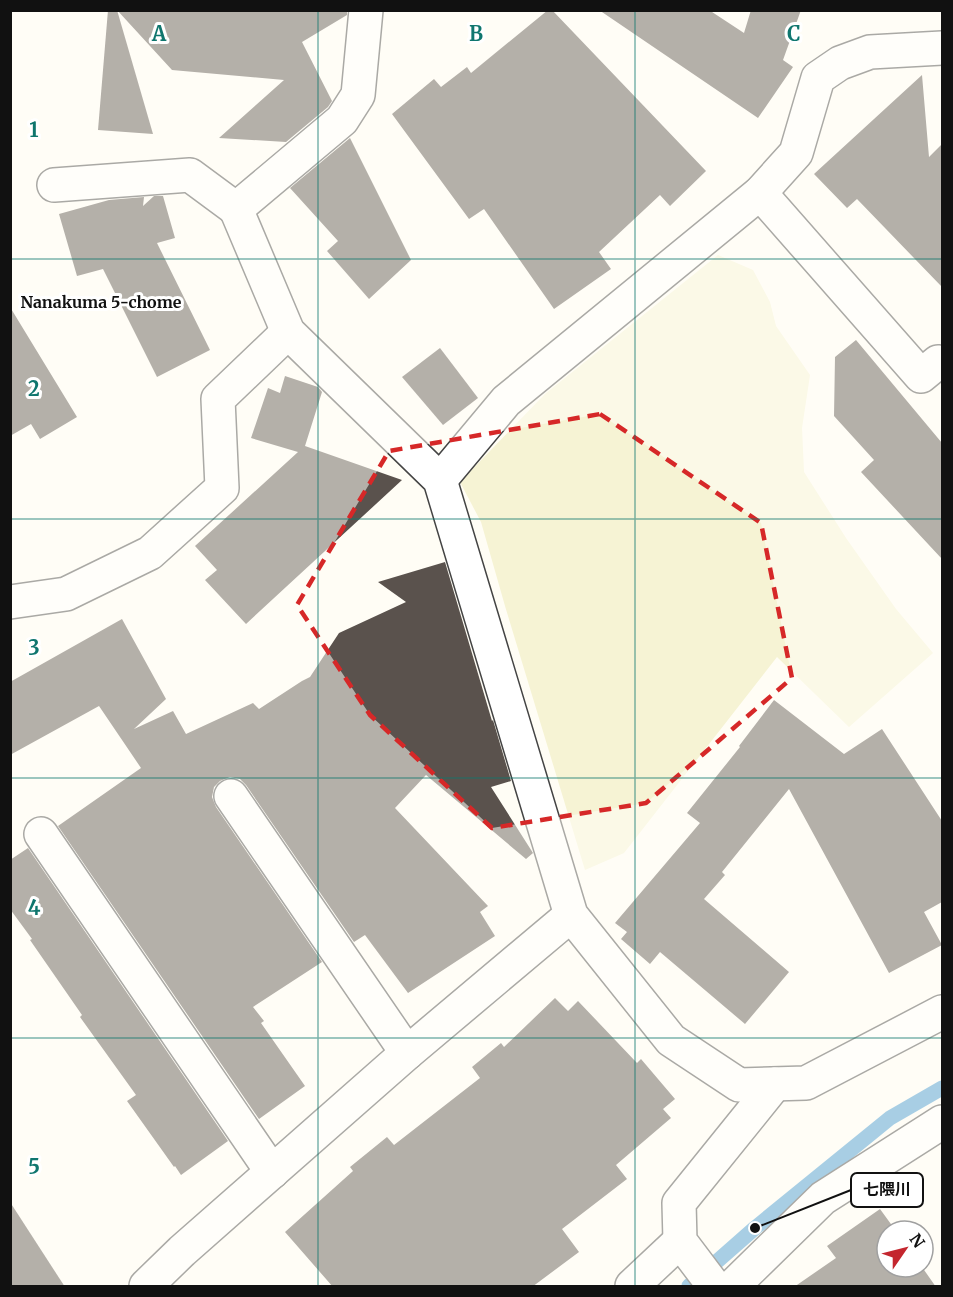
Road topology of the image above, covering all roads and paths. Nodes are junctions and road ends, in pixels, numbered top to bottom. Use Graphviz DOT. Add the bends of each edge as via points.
graph roads {
  1 [pos="366,10"];
  2 [pos="942,48"];
  3 [pos="54,185"];
  4 [pos="760,193"];
  5 [pos="236,209"];
  6 [pos="288,332"];
  7 [pos="938,362"];
  8 [pos="440,480"];
  9 [pos="10,602"];
  10 [pos="231,796"];
  11 [pos="41,834"];
  12 [pos="571,915"];
  13 [pos="942,1012"];
  14 [pos="407,1053"];
  15 [pos="775,1084"];
  16 [pos="942,1122"];
  17 [pos="272,1172"];
  18 [pos="680,1241"];
  19 [pos="146,1287"];
  20 [pos="632,1287"];
  21 [pos="714,1287"];
  22 [pos="733,1287"];
  1 -- 5 [label="street" via="358,95 342,120"];
  2 -- 4 [label="street" via="870,52 840,63 818,78 796,153"];
  3 -- 5 [label="street" via="190,175"];
  4 -- 7 [label="street" via="921,376"];
  4 -- 8 [label="street" via="506,400"];
  5 -- 6 [label="street"];
  6 -- 8 [label="street"];
  6 -- 9 [label="street" via="218,399 222,488 150,553 66,594"];
  8 -- 12 [label="street"];
  10 -- 14 [label="street"];
  11 -- 17 [label="street"];
  12 -- 14 [label="street"];
  12 -- 15 [label="street" via="671,1040 739,1085"];
  13 -- 15 [label="street" via="806,1083"];
  14 -- 17 [label="street"];
  15 -- 18 [label="street" via="679,1203"];
  16 -- 22 [label="street" via="823,1198"];
  17 -- 19 [label="street"];
  18 -- 20 [label="street"];
  18 -- 21 [label="street"];
}
